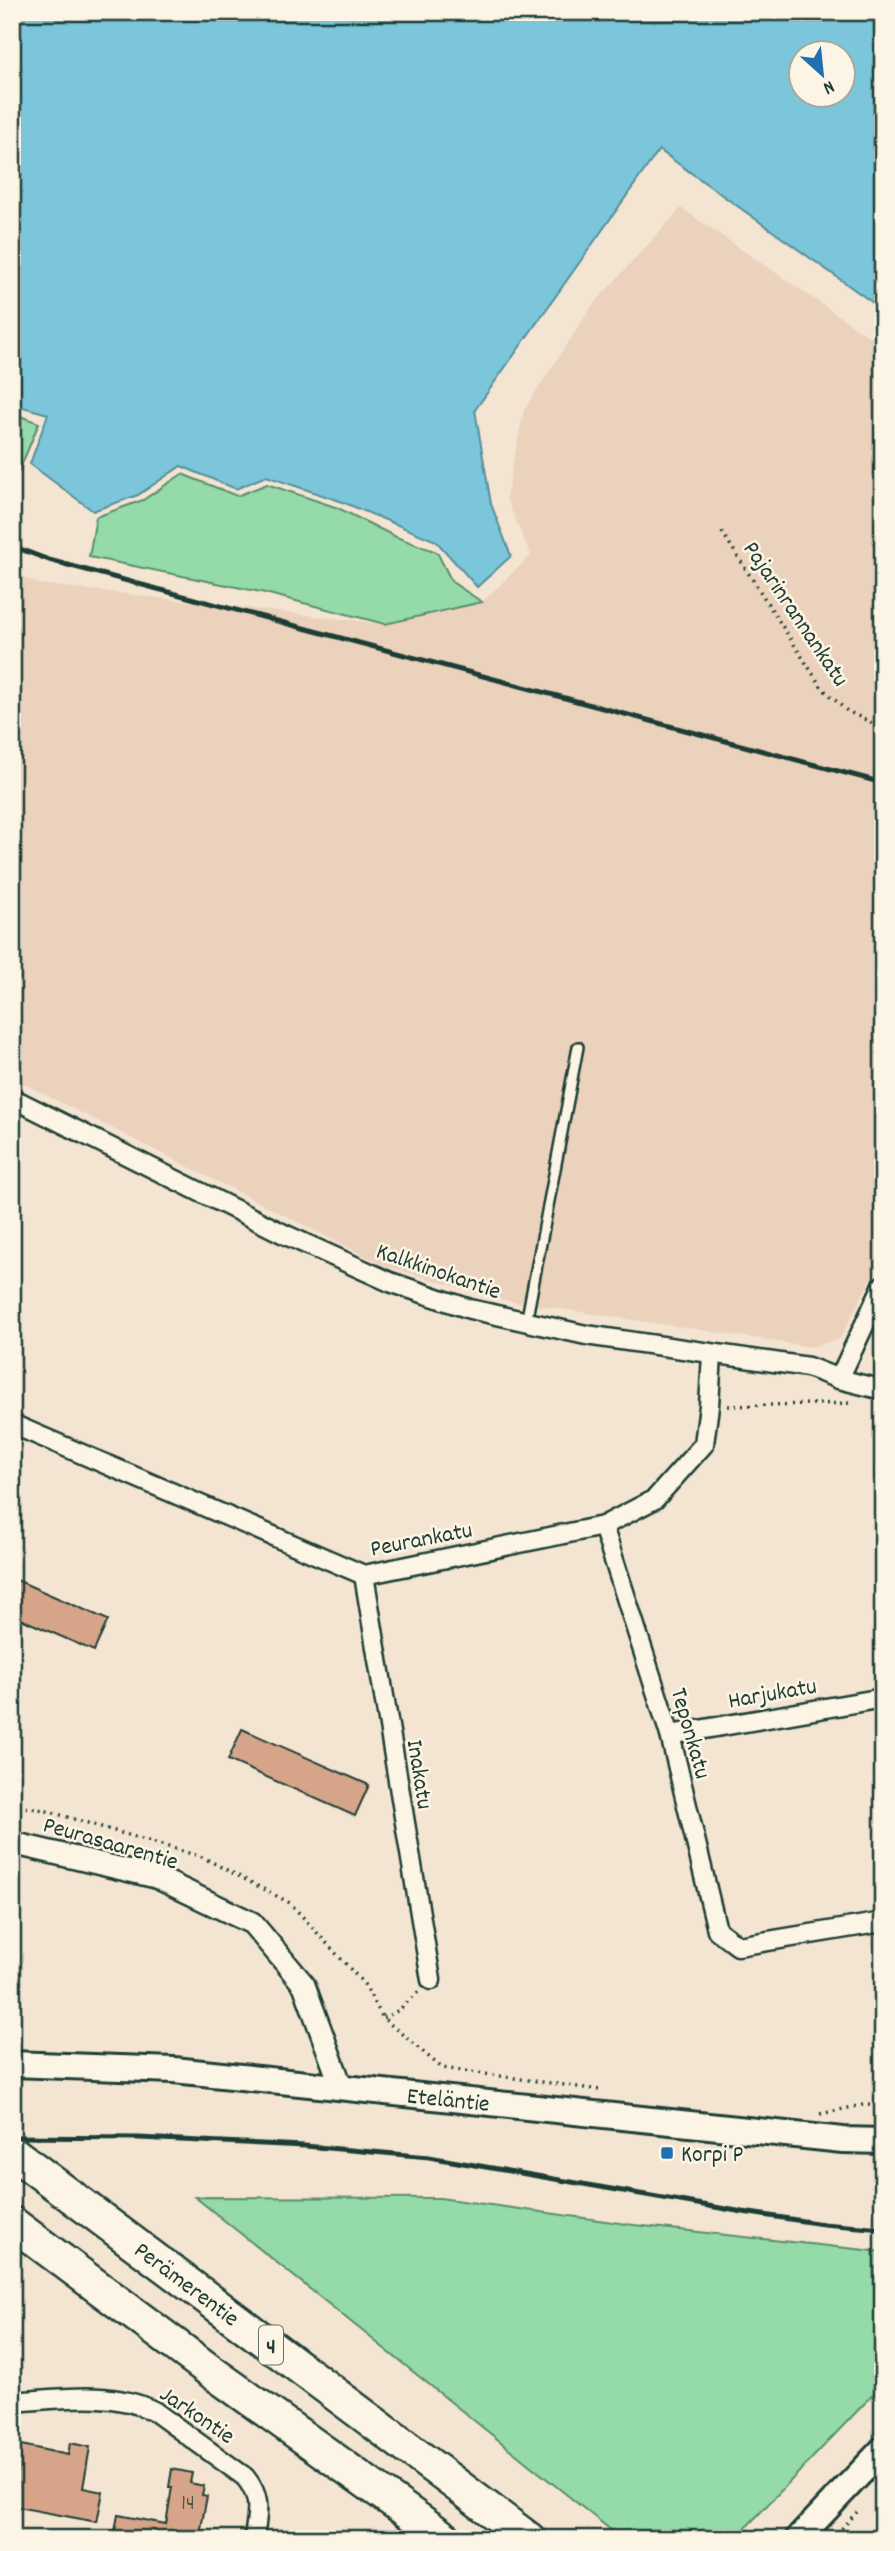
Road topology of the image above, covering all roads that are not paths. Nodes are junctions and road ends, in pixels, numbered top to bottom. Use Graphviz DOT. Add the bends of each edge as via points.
graph roads {
  1 [pos="578,1047"];
  2 [pos="12,1098"];
  3 [pos="883,1285"];
  4 [pos="526,1323"];
  5 [pos="712,1354"];
  6 [pos="839,1379"];
  7 [pos="883,1390"];
  8 [pos="12,1424"];
  9 [pos="603,1526"];
  10 [pos="364,1575"];
  11 [pos="883,1698"];
  12 [pos="670,1735"];
  13 [pos="12,1843"];
  14 [pos="883,1922"];
  15 [pos="430,1980"];
  16 [pos="12,2064"];
  17 [pos="341,2086"];
  18 [pos="883,2141"];
  19 [pos="12,2152"];
  20 [pos="12,2223"];
  21 [pos="12,2402"];
  22 [pos="883,2449"];
  23 [pos="254,2539"];
  24 [pos="446,2539"];
  25 [pos="529,2539"];
  26 [pos="798,2539"];
  1 -- 4 [label="lane"];
  2 -- 4 [label="street, Kalkkinokantie" via="390,1282"];
  3 -- 6 [label="street"];
  4 -- 5 [label="street, Kalkkinokantie"];
  5 -- 6 [label="street, Kalkkinokantie" via="808,1367"];
  5 -- 9 [label="street, Peurankatu" via="704,1444 655,1499"];
  6 -- 7 [label="street, Kalkkinokantie"];
  8 -- 10 [label="street, Peurankatu"];
  9 -- 10 [label="street, Peurankatu"];
  9 -- 12 [label="street, Teponkatu"];
  10 -- 15 [label="street, Inakatu"];
  11 -- 12 [label="street, Harjukatu"];
  12 -- 14 [label="street, Teponkatu" via="717,1930 738,1946"];
  13 -- 17 [label="street, Peurasaarentie" via="156,1877 252,1923 304,1985"];
  16 -- 17 [label="main road, Eteläntie" via="174,2070"];
  17 -- 18 [label="main road, Eteläntie"];
  19 -- 25 [label="highway, Perämerentie / 4"];
  20 -- 24 [label="highway, 4"];
  21 -- 23 [label="street, Jarkontie" via="112,2398 154,2411 250,2483 258,2505"];
  22 -- 26 [label="main road"];
}
